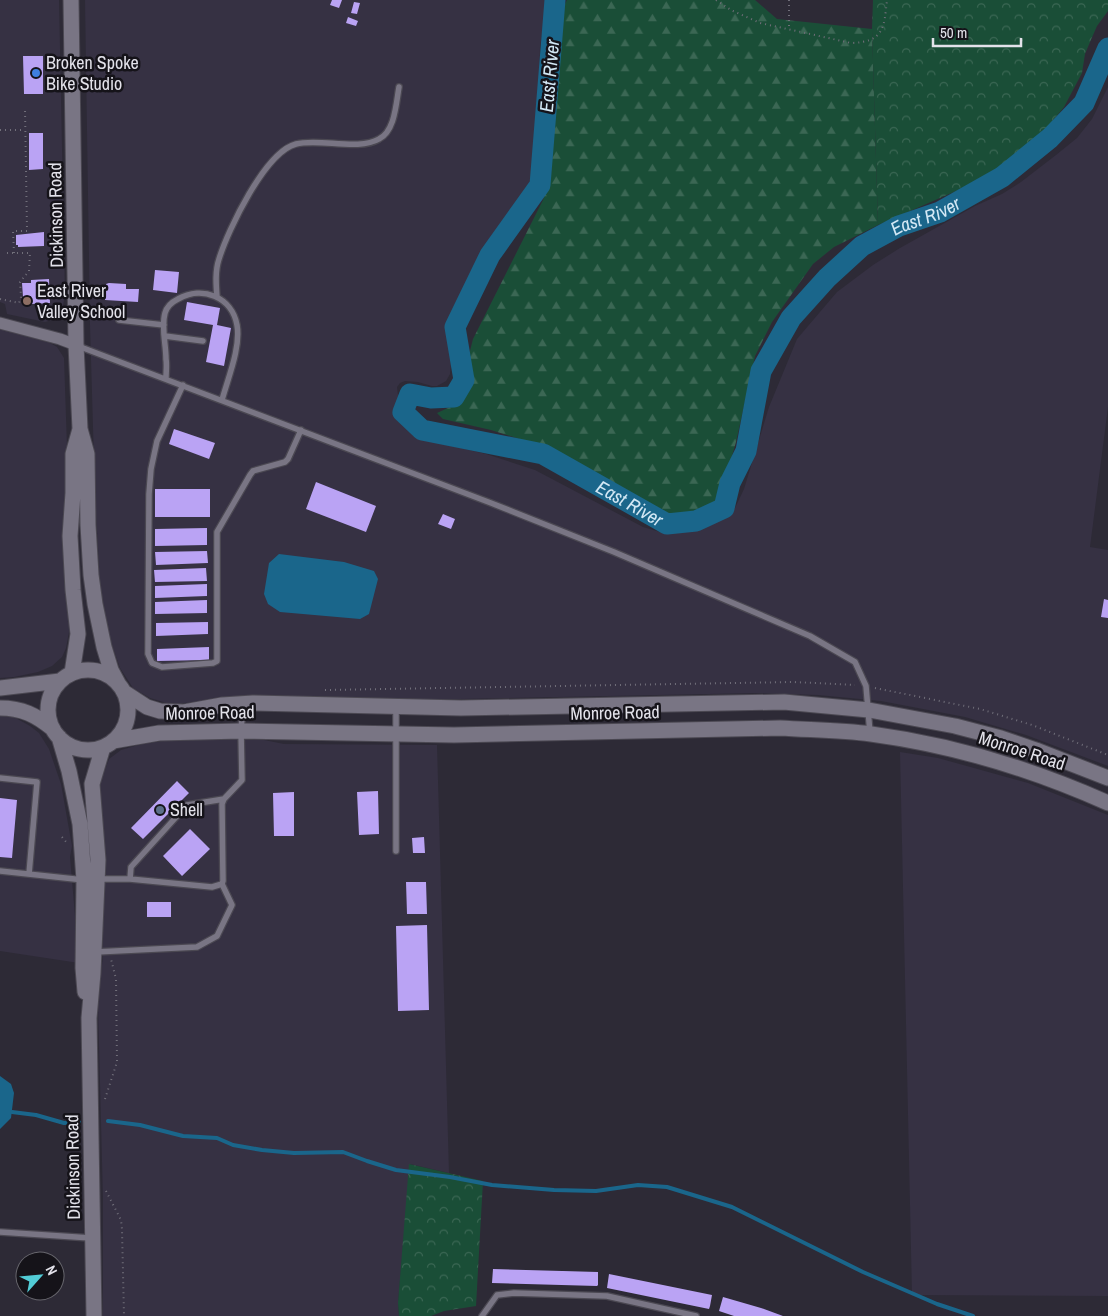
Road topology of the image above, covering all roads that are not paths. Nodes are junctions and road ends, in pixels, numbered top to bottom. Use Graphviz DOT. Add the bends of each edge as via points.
graph roads {
  1 [pos="71,0"];
  2 [pos="399,87"];
  3 [pos="217,297"];
  4 [pos="119,320"];
  5 [pos="0,323"];
  6 [pos="164,325"];
  7 [pos="164,336"];
  8 [pos="203,341"];
  9 [pos="76,345"];
  10 [pos="166,378"];
  11 [pos="183,385"];
  12 [pos="222,400"];
  13 [pos="80,429"];
  14 [pos="301,430"];
  15 [pos="66,677"];
  16 [pos="0,688"];
  17 [pos="121,688"];
  18 [pos="243,704"];
  19 [pos="396,706"];
  20 [pos="0,708"];
  21 [pos="869,710"];
  22 [pos="241,731"];
  23 [pos="56,733"];
  24 [pos="397,734"];
  25 [pos="870,734"];
  26 [pos="108,744"];
  27 [pos="0,778"];
  28 [pos="1108,778"];
  29 [pos="224,799"];
  30 [pos="1108,803"];
  31 [pos="396,851"];
  32 [pos="0,871"];
  33 [pos="29,874"];
  34 [pos="130,878"];
  35 [pos="91,880"];
  36 [pos="222,884"];
  37 [pos="89,952"];
  38 [pos="0,1232"];
  39 [pos="93,1238"];
  40 [pos="94,1316"];
  41 [pos="482,1316"];
  42 [pos="696,1316"];
  1 -- 9 [label="main road, Dickinson Road"];
  2 -- 3 [label="lane" via="389,129 377,141 352,144 305,142 295,144 273,159 245,202 224,243 216,271"];
  3 -- 6 [label="lane" via="196,292 180,298 167,308"];
  3 -- 12 [label="lane" via="231,308 238,333"];
  4 -- 6 [label="lane"];
  5 -- 9 [label="street"];
  6 -- 7 [label="lane"];
  7 -- 8 [label="lane"];
  7 -- 10 [label="lane"];
  9 -- 10 [label="lane"];
  9 -- 13 [label="main road, Dickinson Road"];
  10 -- 11 [label="lane"];
  11 -- 12 [label="lane"];
  11 -- 14 [label="lane" via="157,441 149,494 148,654 152,663 162,667 217,661 217,532 253,471 285,462"];
  12 -- 14 [label="lane"];
  13 -- 15 [label="main road, Dickinson Road" via="73,454 70,536 78,634"];
  13 -- 17 [label="main road, Dickinson Road" via="88,454 88,525 95,604 111,670"];
  14 -- 21 [label="lane" via="605,548 810,636 855,662 866,686"];
  15 -- 16 [label="main road"];
  15 -- 17 [label="main road" via="84,670 97,670 109,675"];
  15 -- 23 [label="main road" via="52,691 48,704 48,717"];
  17 -- 18 [label="main road, Monroe Road" via="146,707 160,711 184,712"];
  17 -- 26 [label="main road" via="127,702 126,724"];
  18 -- 19 [label="main road, Monroe Road"];
  18 -- 22 [label="lane"];
  19 -- 21 [label="main road, Monroe Road" via="461,708 784,702"];
  19 -- 24 [label="lane"];
  20 -- 23 [label="main road" via="30,713"];
  21 -- 25 [label="lane"];
  21 -- 28 [label="main road, Monroe Road" via="1001,738"];
  22 -- 24 [label="main road, Monroe Road"];
  22 -- 26 [label="main road, Monroe Road" via="159,733"];
  22 -- 29 [label="lane" via="242,780"];
  23 -- 26 [label="main road" via="79,749 91,750"];
  23 -- 35 [label="main road, Dickinson Road" via="71,777"];
  24 -- 25 [label="main road, Monroe Road" via="780,728"];
  24 -- 31 [label="lane"];
  25 -- 30 [label="main road, Monroe Road" via="994,760"];
  26 -- 35 [label="main road, Dickinson Road" via="92,784 97,834"];
  27 -- 33 [label="lane" via="37,782"];
  29 -- 34 [label="lane" via="187,805 131,867"];
  29 -- 36 [label="lane"];
  32 -- 33 [label="lane"];
  33 -- 35 [label="lane"];
  34 -- 35 [label="lane"];
  34 -- 36 [label="lane" via="212,887"];
  35 -- 37 [label="main road, Dickinson Road"];
  36 -- 37 [label="lane" via="232,906 217,936 197,947"];
  37 -- 39 [label="main road, Dickinson Road" via="83,968 89,1018"];
  38 -- 39 [label="lane"];
  39 -- 40 [label="main road, Dickinson Road"];
  41 -- 42 [label="lane" via="497,1295 514,1293 607,1296"];
}
